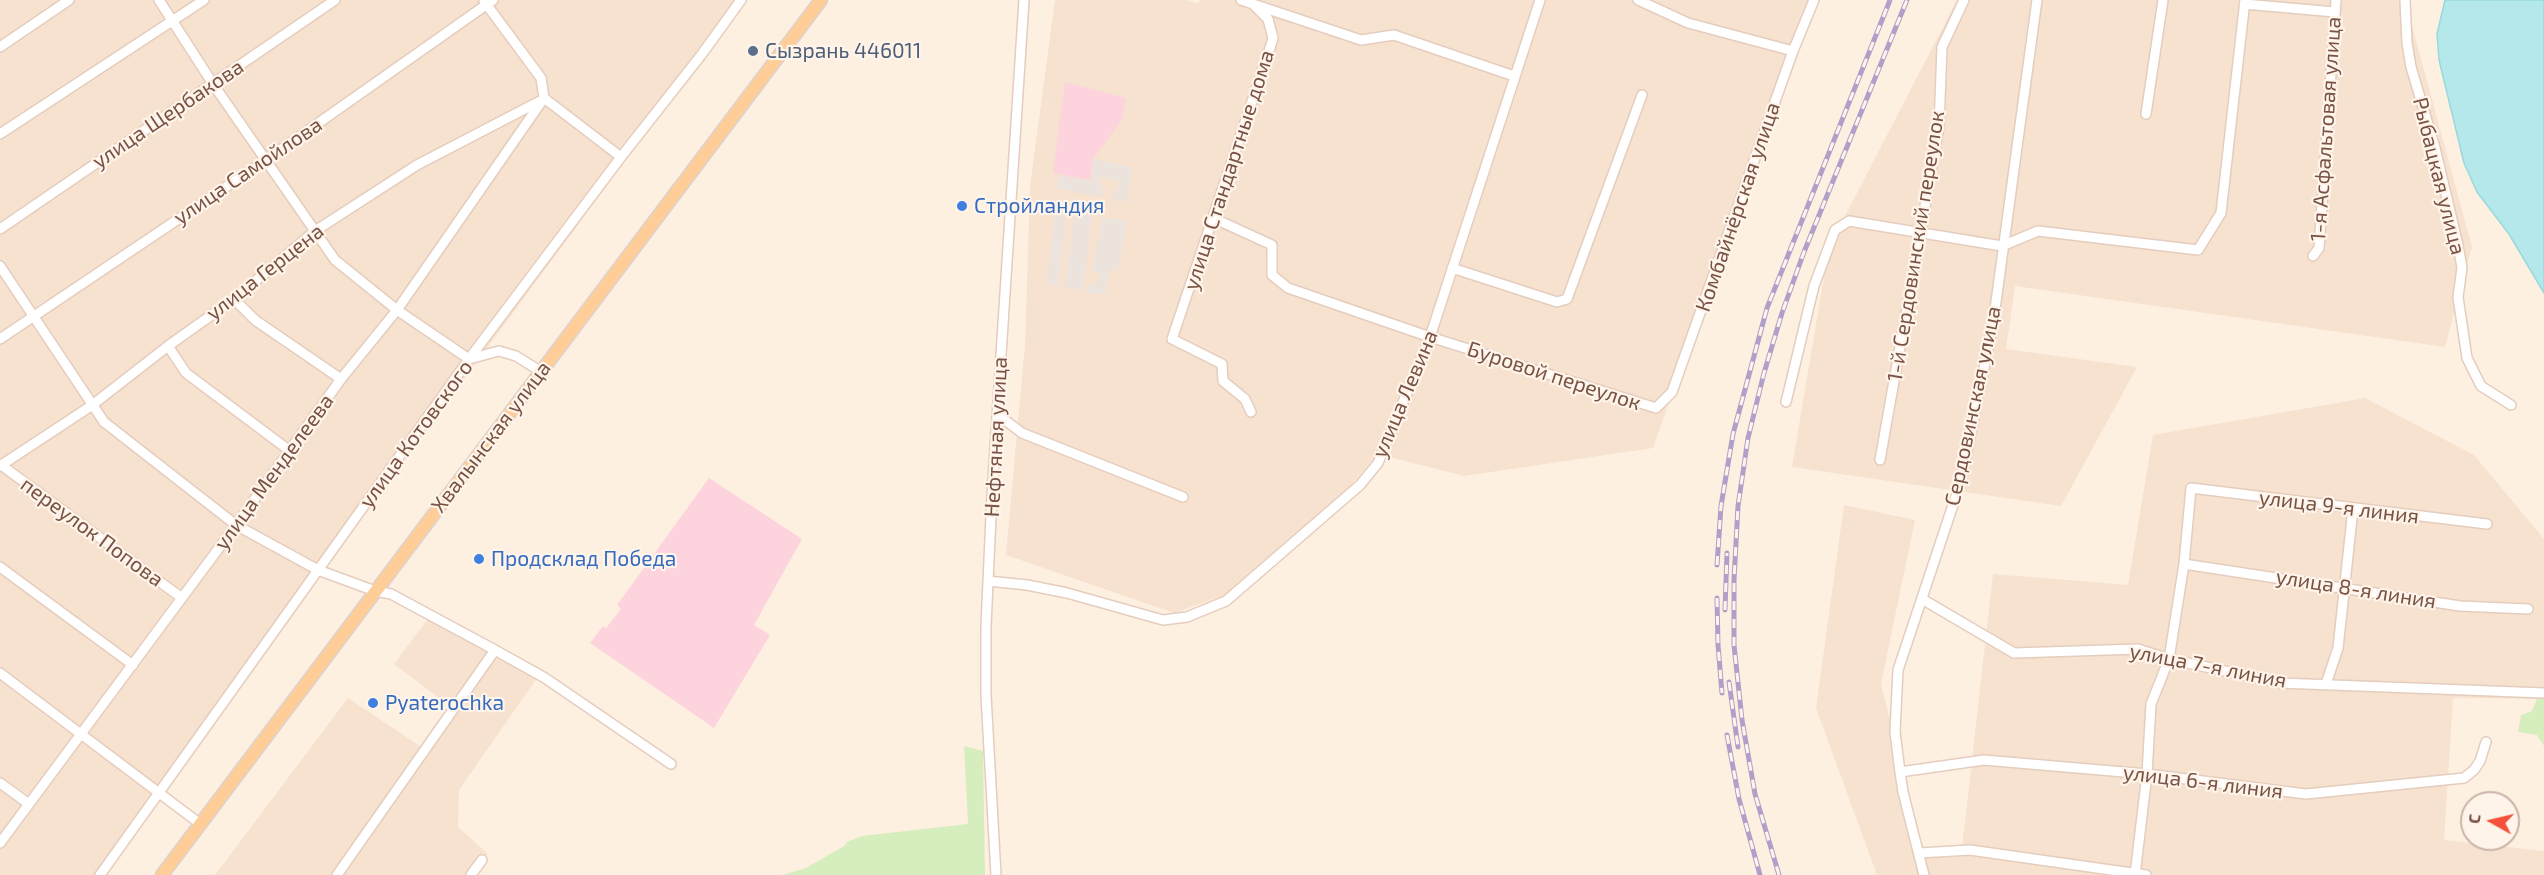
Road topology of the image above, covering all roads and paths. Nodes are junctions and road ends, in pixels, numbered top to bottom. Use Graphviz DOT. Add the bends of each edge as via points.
graph roads {
  1 [pos="69,0"];
  2 [pos="159,0"];
  3 [pos="204,0"];
  4 [pos="335,0"];
  5 [pos="741,0"];
  6 [pos="821,0"];
  7 [pos="1024,0"];
  8 [pos="1241,0"];
  9 [pos="1540,0"];
  10 [pos="1638,0"];
  11 [pos="1814,0"];
  12 [pos="1964,0"];
  13 [pos="2037,0"];
  14 [pos="2163,0"];
  15 [pos="2336,0"];
  16 [pos="2405,0"];
  17 [pos="488,2"];
  18 [pos="2245,2"];
  19 [pos="1254,5"];
  20 [pos="2335,12"];
  21 [pos="173,22"];
  22 [pos="0,47"];
  23 [pos="1793,51"];
  24 [pos="1514,75"];
  25 [pos="213,84"];
  26 [pos="1642,95"];
  27 [pos="544,98"];
  28 [pos="2146,114"];
  29 [pos="0,134"];
  30 [pos="621,158"];
  31 [pos="266,160"];
  32 [pos="1213,219"];
  33 [pos="0,229"];
  34 [pos="315,231"];
  35 [pos="1920,233"];
  36 [pos="2002,246"];
  37 [pos="2313,256"];
  38 [pos="0,266"];
  39 [pos="1452,268"];
  40 [pos="234,299"];
  41 [pos="397,310"];
  42 [pos="33,317"];
  43 [pos="1430,337"];
  44 [pos="0,339"];
  45 [pos="168,346"];
  46 [pos="469,359"];
  47 [pos="540,371"];
  48 [pos="341,379"];
  49 [pos="1786,402"];
  50 [pos="2511,405"];
  51 [pos="92,406"];
  52 [pos="1656,408"];
  53 [pos="1251,412"];
  54 [pos="997,414"];
  55 [pos="290,451"];
  56 [pos="1880,460"];
  57 [pos="0,466"];
  58 [pos="1183,496"];
  59 [pos="2353,509"];
  60 [pos="236,525"];
  61 [pos="2487,525"];
  62 [pos="2184,564"];
  63 [pos="0,567"];
  64 [pos="318,570"];
  65 [pos="988,581"];
  66 [pos="2344,586"];
  67 [pos="375,591"];
  68 [pos="182,598"];
  69 [pos="1922,598"];
  70 [pos="2528,609"];
  71 [pos="495,651"];
  72 [pos="2169,658"];
  73 [pos="133,665"];
  74 [pos="0,674"];
  75 [pos="2326,684"];
  76 [pos="2544,693"];
  77 [pos="82,733"];
  78 [pos="2486,742"];
  79 [pos="671,764"];
  80 [pos="1900,772"];
  81 [pos="2147,774"];
  82 [pos="0,783"];
  83 [pos="158,793"];
  84 [pos="29,804"];
  85 [pos="199,823"];
  86 [pos="0,843"];
  87 [pos="1918,853"];
  88 [pos="482,860"];
  89 [pos="2135,874"];
  90 [pos="100,875"];
  91 [pos="162,875"];
  92 [pos="337,875"];
  93 [pos="471,875"];
  94 [pos="996,875"];
  95 [pos="1924,875"];
  96 [pos="2146,875"];
  1 -- 22 [label="street"];
  2 -- 21 [label="street"];
  3 -- 21 [label="street"];
  4 -- 25 [label="street, улица Щербакова"];
  5 -- 30 [label="street, улица Котовского"];
  6 -- 47 [label="main road, Хвалынская улица"];
  7 -- 54 [label="street, Нефтяная улица"];
  8 -- 19 [label="street"];
  9 -- 24 [label="street, улица Левина"];
  10 -- 23 [label="street" via="1688,23"];
  11 -- 23 [label="street, Комбайнёрская улица"];
  12 -- 35 [label="street, 1-й Сердовинский переулок" via="1942,47 1939,127"];
  13 -- 36 [label="street, Сердовинская улица"];
  14 -- 28 [label="street"];
  15 -- 20 [label="street, 1-я Асфальтовая улица"];
  16 -- 50 [label="street, Рыбацкая улица" via="2411,66 2435,148 2462,268 2458,297 2467,358 2481,386"];
  17 -- 27 [label="street" via="541,78"];
  17 -- 31 [label="street, улица Самойлова"];
  18 -- 20 [label="street"];
  18 -- 36 [label="street" via="2220,213 2199,250 2038,231"];
  19 -- 24 [label="street" via="1361,40 1394,35"];
  19 -- 32 [label="street, улица Стандартные дома" via="1268,19 1272,38"];
  20 -- 37 [label="street, 1-я Асфальтовая улица" via="2319,248"];
  21 -- 25 [label="street"];
  21 -- 29 [label="street"];
  23 -- 52 [label="street, Комбайнёрская улица" via="1672,392"];
  24 -- 39 [label="street, улица Левина"];
  25 -- 31 [label="street"];
  25 -- 33 [label="street, улица Щербакова"];
  26 -- 39 [label="street" via="1567,299 1557,302"];
  27 -- 30 [label="street"];
  27 -- 34 [label="street, улица Герцена" via="417,165"];
  27 -- 41 [label="street, улица Менделеева"];
  30 -- 46 [label="street, улица Котовского"];
  31 -- 34 [label="street"];
  31 -- 42 [label="street, улица Самойлова"];
  32 -- 43 [label="street, Буровой переулок" via="1272,245 1272,275 1288,288"];
  32 -- 53 [label="street, улица Стандартные дома" via="1172,339 1222,364 1223,381 1245,399"];
  34 -- 40 [label="street, улица Герцена"];
  34 -- 41 [label="street" via="335,260"];
  35 -- 36 [label="street"];
  35 -- 49 [label="street" via="1849,222 1835,230 1814,286"];
  35 -- 56 [label="street, 1-й Сердовинский переулок"];
  36 -- 69 [label="street, Сердовинская улица" via="1993,324 1961,482"];
  38 -- 42 [label="street"];
  39 -- 43 [label="street, улица Левина"];
  40 -- 45 [label="street, улица Герцена"];
  40 -- 48 [label="street" via="255,320"];
  41 -- 46 [label="street"];
  41 -- 48 [label="street, улица Менделеева"];
  42 -- 44 [label="street, улица Самойлова"];
  42 -- 51 [label="street"];
  43 -- 52 [label="street, Буровой переулок"];
  43 -- 65 [label="street, улица Левина" via="1372,470 1360,485 1226,601 1187,616 1163,620 1067,593"];
  45 -- 51 [label="street, улица Герцена"];
  45 -- 55 [label="street" via="186,373"];
  46 -- 47 [label="street" via="499,351"];
  46 -- 64 [label="street, улица Котовского"];
  47 -- 67 [label="main road, Хвалынская улица"];
  48 -- 55 [label="street, улица Менделеева"];
  51 -- 57 [label="street, улица Герцена"];
  51 -- 60 [label="street" via="104,422"];
  54 -- 58 [label="street" via="1022,433"];
  54 -- 65 [label="street, Нефтяная улица"];
  55 -- 60 [label="street, улица Менделеева"];
  57 -- 68 [label="street, переулок Попова"];
  59 -- 61 [label="street, улица 9-я линия"];
  59 -- 62 [label="street, улица 9-я линия" via="2191,488"];
  59 -- 66 [label="street"];
  60 -- 64 [label="street"];
  60 -- 68 [label="street, улица Менделеева"];
  62 -- 66 [label="street, улица 8-я линия"];
  62 -- 72 [label="street"];
  63 -- 73 [label="street"];
  64 -- 67 [label="street"];
  64 -- 83 [label="street, улица Котовского"];
  65 -- 94 [label="street, Нефтяная улица" via="986,695"];
  66 -- 70 [label="street, улица 8-я линия" via="2460,606"];
  66 -- 75 [label="street" via="2338,648"];
  67 -- 71 [label="street" via="391,594"];
  67 -- 85 [label="main road, Хвалынская улица"];
  68 -- 73 [label="street, улица Менделеева"];
  69 -- 72 [label="street, улица 7-я линия" via="2014,652 2138,649"];
  69 -- 80 [label="street, Сердовинская улица" via="1898,670 1895,732"];
  71 -- 79 [label="street" via="544,678"];
  71 -- 92 [label="street"];
  72 -- 75 [label="street, улица 7-я линия" via="2280,683"];
  72 -- 81 [label="street" via="2151,704"];
  73 -- 77 [label="street, улица Менделеева"];
  74 -- 77 [label="street"];
  75 -- 76 [label="street, улица 7-я линия"];
  77 -- 83 [label="street"];
  77 -- 84 [label="street, улица Менделеева"];
  78 -- 81 [label="street, улица 6-я линия" via="2480,761 2463,778 2306,794"];
  80 -- 81 [label="street, улица 6-я линия" via="1984,760"];
  80 -- 87 [label="street, Сердовинская улица"];
  81 -- 89 [label="street"];
  82 -- 84 [label="street"];
  83 -- 85 [label="street"];
  83 -- 90 [label="street, улица Котовского"];
  84 -- 86 [label="street, улица Менделеева"];
  85 -- 91 [label="main road, Хвалынская улица"];
  87 -- 89 [label="street" via="1970,850"];
  87 -- 95 [label="street, Сердовинская улица"];
  88 -- 93 [label="street"];
  89 -- 96 [label="street"];
}
